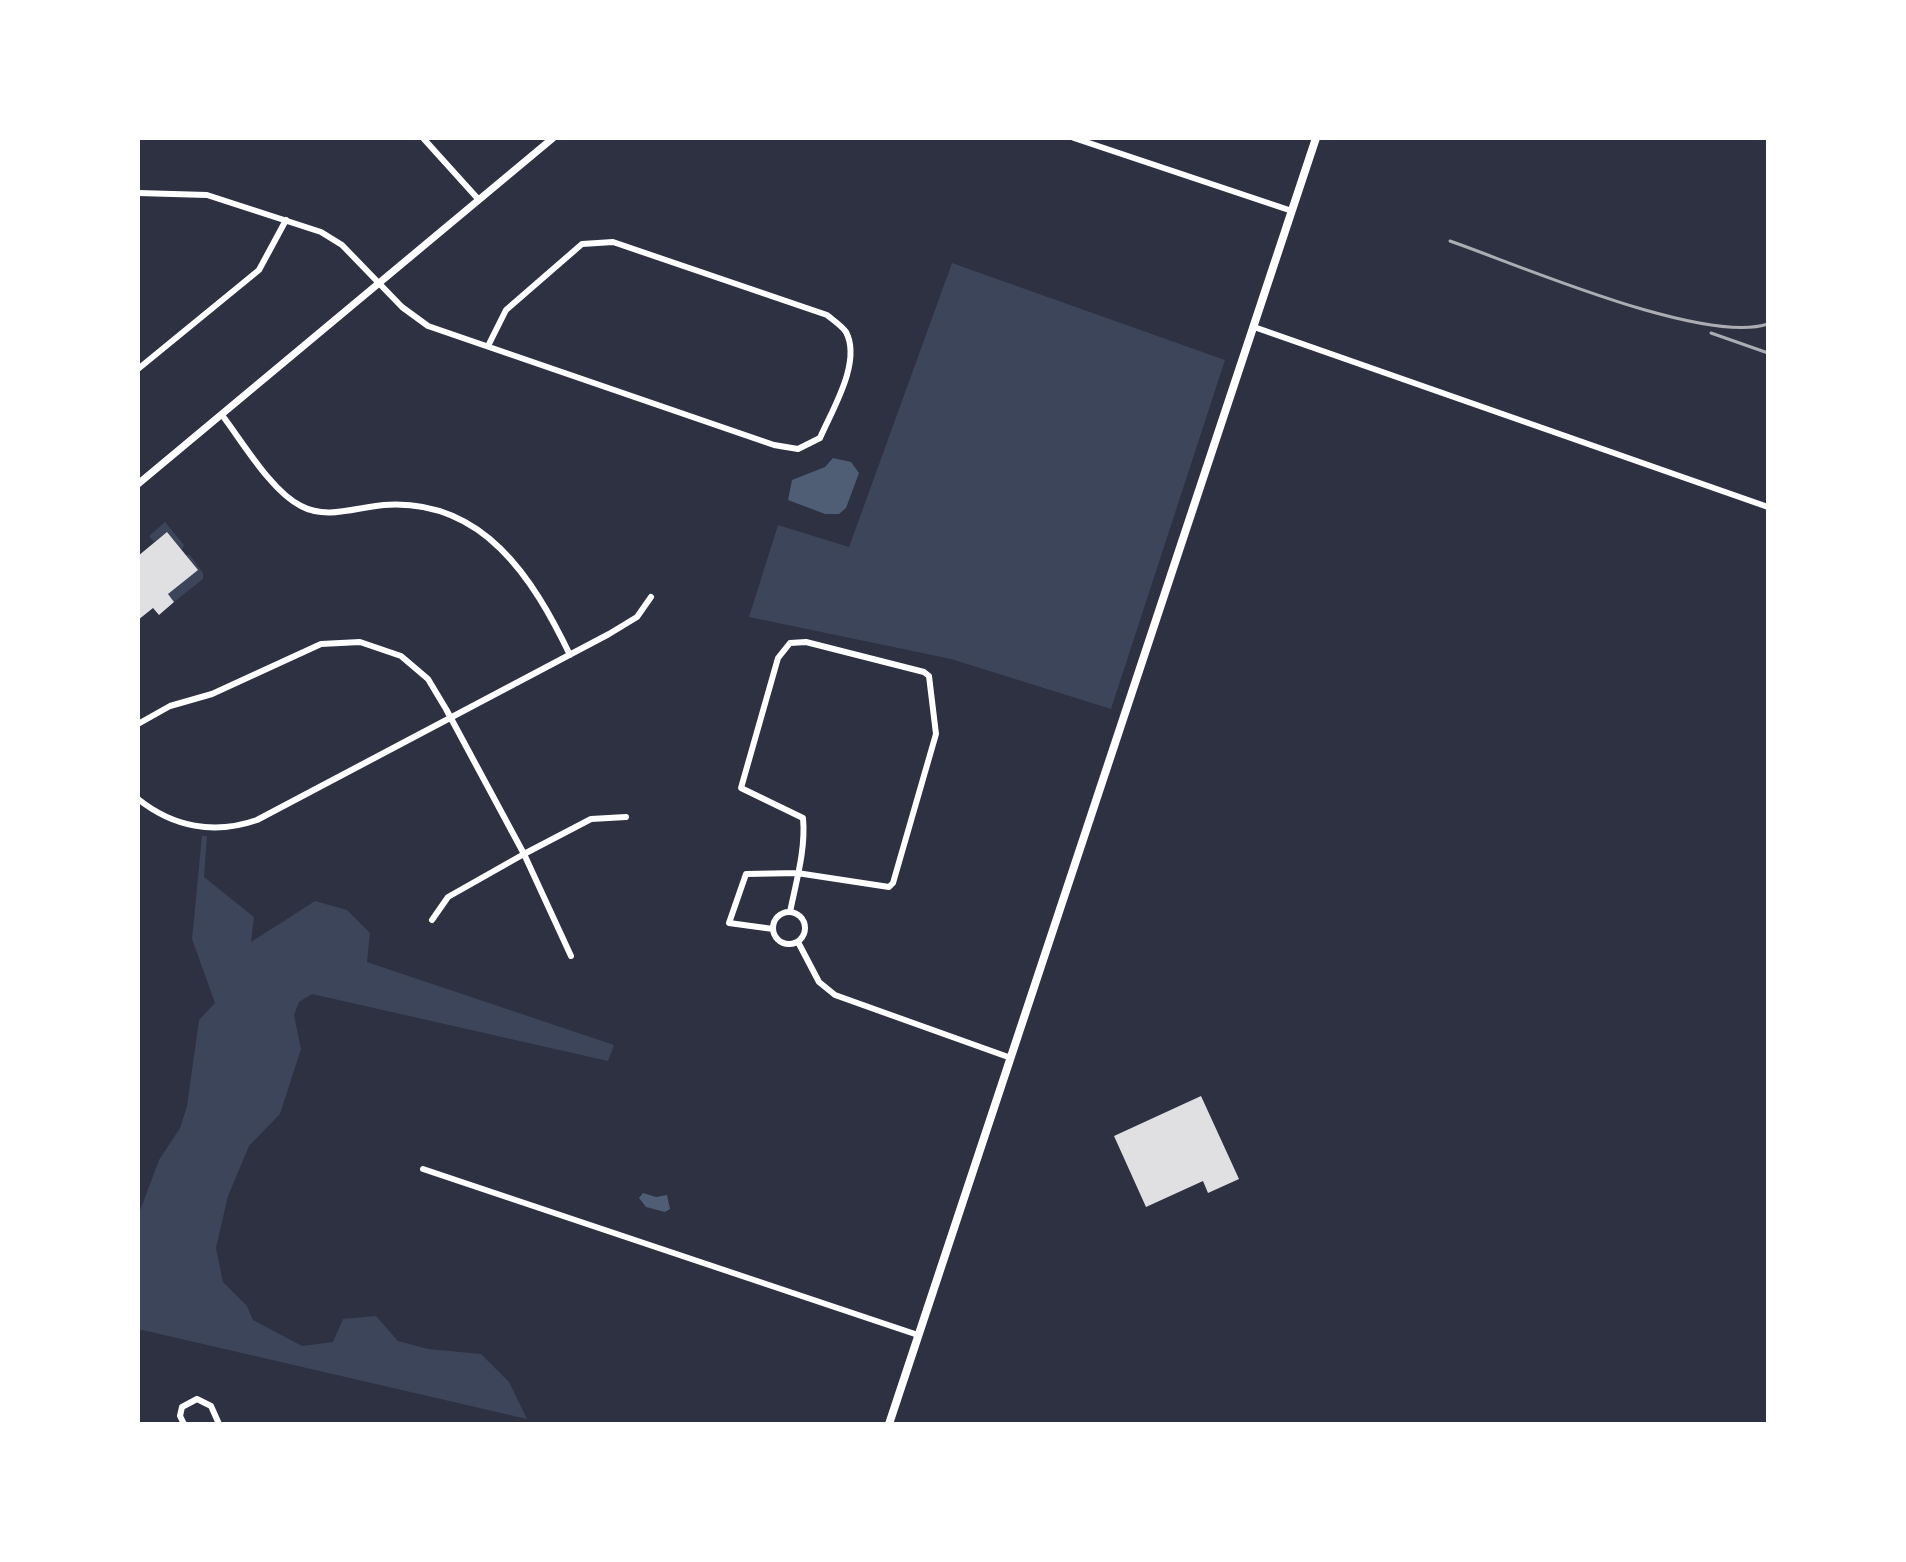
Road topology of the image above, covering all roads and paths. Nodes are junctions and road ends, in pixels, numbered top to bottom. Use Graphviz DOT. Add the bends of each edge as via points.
graph roads {
  1 [pos="423,138"];
  2 [pos="553,138"];
  3 [pos="1074,138"];
  4 [pos="1316,138"];
  5 [pos="138,193"];
  6 [pos="479,200"];
  7 [pos="1292,211"];
  8 [pos="286,220"];
  9 [pos="381,283"];
  10 [pos="1254,327"];
  11 [pos="488,346"];
  12 [pos="138,369"];
  13 [pos="222,415"];
  14 [pos="138,484"];
  15 [pos="1768,507"];
  16 [pos="651,597"];
  17 [pos="570,655"];
  18 [pos="451,718"];
  19 [pos="138,724"];
  20 [pos="138,799"];
  21 [pos="626,817"];
  22 [pos="524,854"];
  23 [pos="797,873"];
  24 [pos="790,912"];
  25 [pos="432,920"];
  26 [pos="773,929"];
  27 [pos="798,942"];
  28 [pos="571,956"];
  29 [pos="1011,1058"];
  30 [pos="423,1169"];
  31 [pos="918,1335"];
  32 [pos="184,1424"];
  33 [pos="219,1424"];
  34 [pos="889,1424"];
  1 -- 6 [label="street"];
  2 -- 6 [label="street"];
  3 -- 7 [label="street"];
  4 -- 7 [label="main road"];
  5 -- 8 [label="street" via="207,195"];
  6 -- 9 [label="street"];
  7 -- 10 [label="main road"];
  8 -- 9 [label="street" via="342,245"];
  8 -- 12 [label="street" via="259,270"];
  9 -- 11 [label="street" via="428,326"];
  9 -- 13 [label="street"];
  10 -- 15 [label="street"];
  10 -- 29 [label="main road"];
  11 -- 11 [label="street" via="506,310 582,244 613,242 827,315 845,330 850,345 847,372 820,438 798,449"];
  13 -- 14 [label="street"];
  13 -- 17 [label="street" via="274,482 302,507 333,512 415,506 459,520 491,539 525,573"];
  16 -- 17 [label="street" via="637,617"];
  17 -- 18 [label="street"];
  18 -- 19 [label="street" via="428,679 401,656 378,645 338,642 313,646"];
  18 -- 20 [label="street" via="246,824 194,827 155,813"];
  18 -- 22 [label="street"];
  21 -- 22 [label="street" via="591,819"];
  22 -- 25 [label="street" via="448,897"];
  22 -- 28 [label="street"];
  23 -- 23 [label="street" via="803,818 741,788 778,658 790,643 806,642 924,672 929,676 936,734 893,883 889,887"];
  23 -- 24 [label="street"];
  23 -- 26 [label="street" via="746,874 729,923"];
  24 -- 26 [label="street" via="776,919"];
  24 -- 27 [label="street" via="802,918 805,927"];
  26 -- 27 [label="street" via="782,942"];
  27 -- 29 [label="street" via="819,982 835,995"];
  29 -- 31 [label="main road"];
  30 -- 31 [label="street"];
  31 -- 34 [label="main road"];
  32 -- 33 [label="street" via="182,1407 197,1399 211,1406"];
}
